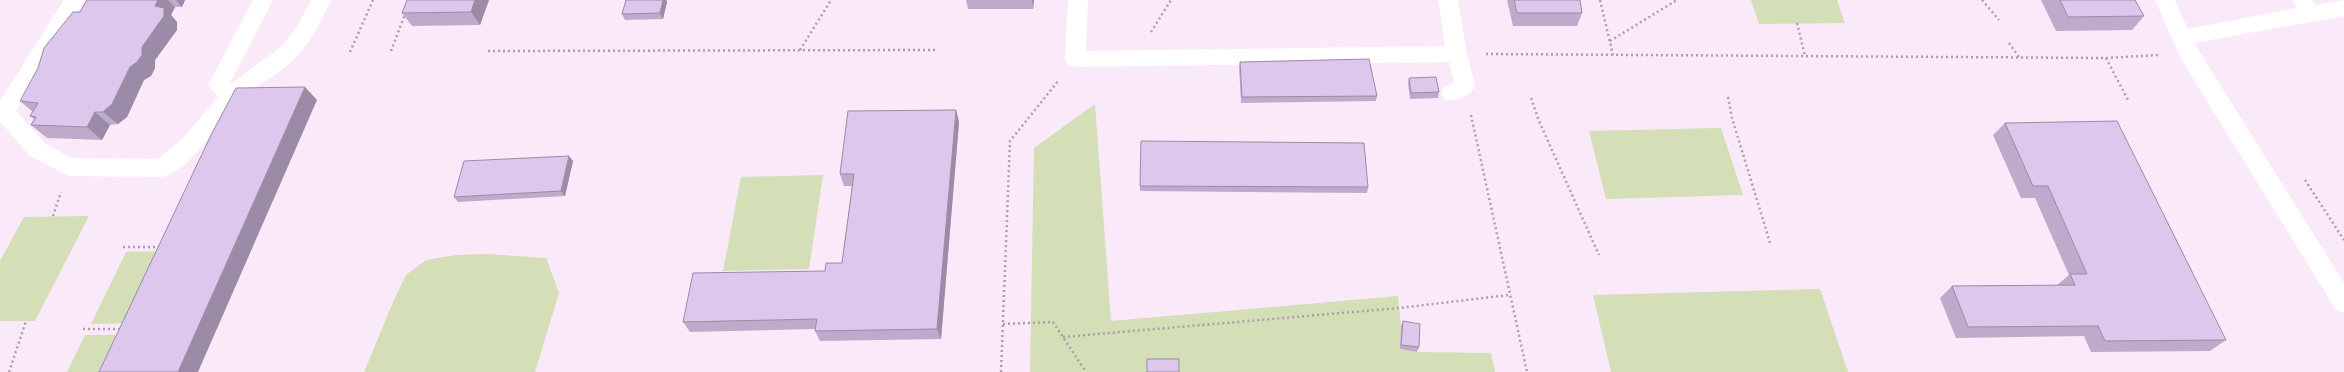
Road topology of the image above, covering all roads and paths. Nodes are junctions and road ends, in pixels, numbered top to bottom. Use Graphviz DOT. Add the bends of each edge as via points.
graph roads {
  1 [pos="75,0"];
  2 [pos="264,0"];
  3 [pos="321,0"];
  4 [pos="373,0"];
  5 [pos="831,0"];
  6 [pos="1078,0"];
  7 [pos="1171,0"];
  8 [pos="1448,0"];
  9 [pos="1600,0"];
  10 [pos="1677,0"];
  11 [pos="1982,0"];
  12 [pos="2165,0"];
  13 [pos="407,7"];
  14 [pos="2306,7"];
  15 [pos="2344,8"];
  16 [pos="1999,20"];
  17 [pos="1797,23"];
  18 [pos="2181,38"];
  19 [pos="1610,41"];
  20 [pos="2009,43"];
  21 [pos="800,50"];
  22 [pos="934,50"];
  23 [pos="391,51"];
  24 [pos="488,51"];
  25 [pos="350,52"];
  26 [pos="1457,54"];
  27 [pos="1613,55"];
  28 [pos="1805,56"];
  29 [pos="1136,58"];
  30 [pos="2106,58"];
  31 [pos="1075,59"];
  32 [pos="1458,90"];
  33 [pos="232,96"];
  34 [pos="1728,97"];
  35 [pos="1531,98"];
  36 [pos="2129,102"];
  37 [pos="2,112"];
  38 [pos="1771,246"];
  39 [pos="166,247"];
  40 [pos="123,248"];
  41 [pos="1600,255"];
  42 [pos="1509,295"];
  43 [pos="2344,303"];
  44 [pos="26,321"];
  45 [pos="1003,324"];
  46 [pos="83,329"];
  47 [pos="127,329"];
  48 [pos="1063,337"];
  49 [pos="9,372"];
  50 [pos="1002,372"];
  51 [pos="1086,372"];
  52 [pos="1527,372"];
  1 -- 37 [label="lane"];
  2 -- 33 [label="lane" via="218,85"];
  3 -- 33 [label="lane" via="306,30 289,52"];
  4 -- 25 [label="path"];
  5 -- 21 [label="path"];
  6 -- 31 [label="lane"];
  7 -- 29 [label="path"];
  8 -- 26 [label="lane"];
  9 -- 19 [label="path"];
  10 -- 19 [label="path"];
  11 -- 16 [label="path"];
  12 -- 18 [label="lane"];
  13 -- 23 [label="path"];
  14 -- 15 [label="lane"];
  14 -- 18 [label="lane"];
  17 -- 28 [label="path"];
  18 -- 43 [label="lane"];
  19 -- 27 [label="path"];
  20 -- 28 [label="path" via="2019,57"];
  21 -- 22 [label="path"];
  21 -- 24 [label="path"];
  26 -- 27 [label="path"];
  26 -- 29 [label="lane"];
  26 -- 32 [label="lane"];
  27 -- 28 [label="path"];
  29 -- 31 [label="lane"];
  30 -- 36 [label="path"];
  31 -- 45 [label="path" via="1010,141"];
  32 -- 42 [label="path"];
  33 -- 37 [label="lane" via="190,145 163,168 69,167 38,150"];
  34 -- 38 [label="path"];
  35 -- 41 [label="path"];
  39 -- 40 [label="path"];
  42 -- 48 [label="path" via="1399,308"];
  42 -- 52 [label="path"];
  44 -- 49 [label="path"];
  45 -- 48 [label="path" via="1053,322"];
  45 -- 50 [label="path"];
  46 -- 47 [label="path"];
  48 -- 51 [label="path"];
}
